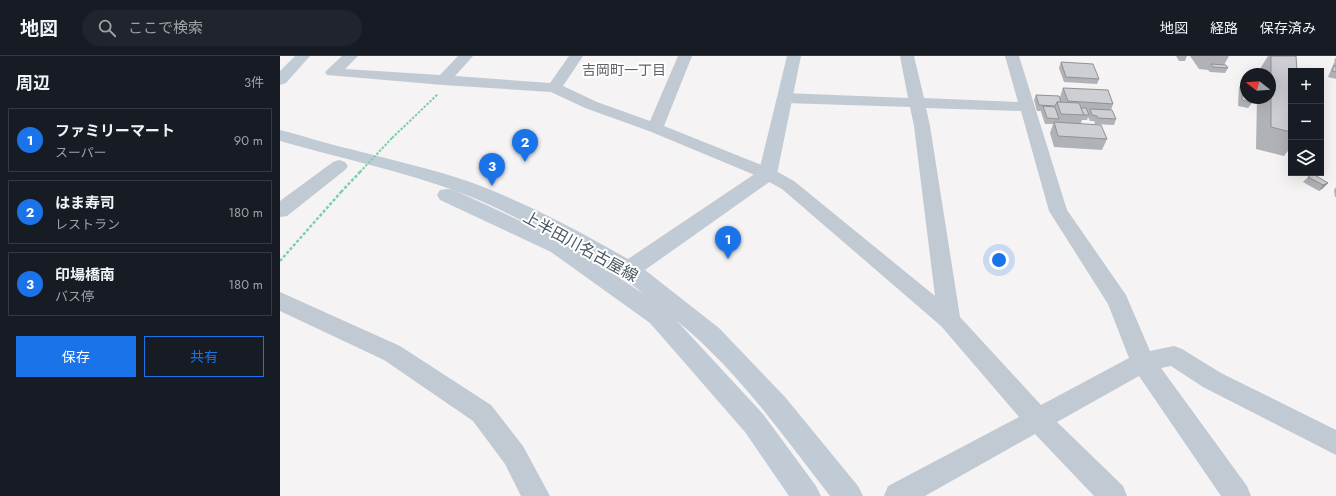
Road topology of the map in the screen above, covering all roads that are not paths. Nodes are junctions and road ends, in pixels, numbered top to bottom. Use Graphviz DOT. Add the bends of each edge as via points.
graph roads {
  1 [pos="304,56"];
  2 [pos="351,56"];
  3 [pos="466,56"];
  4 [pos="576,56"];
  5 [pos="685,56"];
  6 [pos="794,56"];
  7 [pos="907,56"];
  8 [pos="1012,56"];
  9 [pos="280,80"];
  10 [pos="443,81"];
  11 [pos="554,88"];
  12 [pos="785,98"];
  13 [pos="916,104"];
  14 [pos="1028,107"];
  15 [pos="655,128"];
  16 [pos="280,135"];
  17 [pos="280,150"];
  18 [pos="338,166"];
  19 [pos="768,174"];
  20 [pos="280,211"];
  21 [pos="629,270"];
  22 [pos="280,301"];
  23 [pos="949,320"];
  24 [pos="1143,362"];
  25 [pos="1038,420"];
  26 [pos="1336,443"];
  27 [pos="536,496"];
  28 [pos="806,496"];
  29 [pos="848,496"];
  30 [pos="898,496"];
  31 [pos="1113,496"];
  32 [pos="1237,496"];
  1 -- 9 [label="main road"];
  2 -- 10 [label="street" via="332,72"];
  3 -- 10 [label="street"];
  4 -- 11 [label="street"];
  5 -- 15 [label="street"];
  6 -- 12 [label="main road"];
  7 -- 13 [label="street"];
  8 -- 14 [label="street"];
  10 -- 11 [label="street"];
  11 -- 15 [label="street" via="591,105"];
  12 -- 13 [label="street"];
  12 -- 19 [label="main road"];
  13 -- 14 [label="street"];
  13 -- 23 [label="street" via="922,126"];
  14 -- 24 [label="street" via="1058,211 1118,301"];
  15 -- 19 [label="street"];
  16 -- 21 [label="main road, 上半田川名古屋線" via="406,168 467,188 576,239"];
  17 -- 18 [label="main road, 上半田川名古屋線"];
  18 -- 20 [label="street"];
  18 -- 28 [label="main road, 上半田川名古屋線" via="442,193 551,244 658,316 754,423"];
  19 -- 21 [label="main road"];
  19 -- 23 [label="street" via="788,185"];
  21 -- 29 [label="main road, 上半田川名古屋線" via="711,334 776,405"];
  22 -- 27 [label="street" via="392,353 482,412 514,455"];
  23 -- 25 [label="street"];
  24 -- 25 [label="street"];
  24 -- 26 [label="street" via="1174,356 1212,380"];
  24 -- 32 [label="street"];
  25 -- 30 [label="street"];
  25 -- 31 [label="street"];
}
